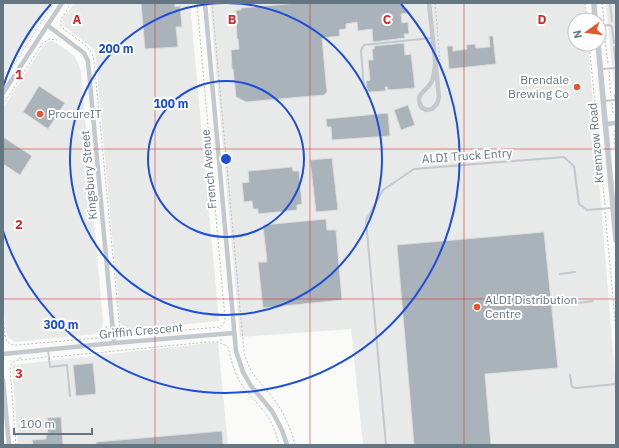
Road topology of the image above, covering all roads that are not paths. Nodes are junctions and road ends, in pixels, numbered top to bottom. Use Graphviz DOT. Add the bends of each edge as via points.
graph roads {
  1 [pos="62,3"];
  2 [pos="205,3"];
  3 [pos="429,3"];
  4 [pos="610,3"];
  5 [pos="612,20"];
  6 [pos="47,25"];
  7 [pos="607,26"];
  8 [pos="433,38"];
  9 [pos="614,43"];
  10 [pos="614,47"];
  11 [pos="599,52"];
  12 [pos="435,64"];
  13 [pos="616,64"];
  14 [pos="616,68"];
  15 [pos="600,69"];
  16 [pos="364,89"];
  17 [pos="3,93"];
  18 [pos="615,94"];
  19 [pos="616,100"];
  20 [pos="603,101"];
  21 [pos="616,104"];
  22 [pos="616,123"];
  23 [pos="605,124"];
  24 [pos="613,208"];
  25 [pos="616,240"];
  26 [pos="575,272"];
  27 [pos="560,274"];
  28 [pos="593,300"];
  29 [pos="563,305"];
  30 [pos="234,333"];
  31 [pos="114,343"];
  32 [pos="48,349"];
  33 [pos="3,354"];
  34 [pos="570,375"];
  35 [pos="3,380"];
  36 [pos="616,384"];
  37 [pos="70,396"];
  38 [pos="9,445"];
  39 [pos="287,445"];
  40 [pos="386,445"];
  1 -- 6 [label="street"];
  2 -- 30 [label="street, French Avenue"];
  3 -- 8 [label="street"];
  4 -- 5 [label="lane"];
  6 -- 17 [label="street"];
  6 -- 31 [label="street, Kingsbury Street" via="84,53 88,61"];
  7 -- 9 [label="lane" via="612,26"];
  8 -- 12 [label="street"];
  8 -- 16 [label="lane" via="364,45 361,53"];
  10 -- 13 [label="lane"];
  11 -- 15 [label="street, Kremzow Road"];
  12 -- 12 [label="street" via="439,97 437,104 426,110 418,101 420,95 431,84"];
  14 -- 15 [label="lane"];
  15 -- 20 [label="street, Kremzow Road"];
  18 -- 19 [label="lane"];
  19 -- 20 [label="lane"];
  19 -- 21 [label="lane"];
  20 -- 23 [label="street, Kremzow Road"];
  22 -- 23 [label="street"];
  23 -- 24 [label="street, Kremzow Road"];
  24 -- 25 [label="street, Kremzow Road"];
  24 -- 40 [label="lane, ALDI Truck Entry" via="587,210 579,204 574,166 564,158 414,169 383,190 366,220"];
  26 -- 27 [label="lane"];
  28 -- 29 [label="lane"];
  30 -- 31 [label="street, Griffin Crescent"];
  30 -- 39 [label="street, French Avenue" via="236,351 243,372 272,411"];
  31 -- 32 [label="street, Griffin Crescent"];
  32 -- 33 [label="street, Griffin Crescent"];
  32 -- 37 [label="lane" via="50,367 67,365"];
  34 -- 36 [label="lane" via="572,387 576,388"];
  35 -- 38 [label="street"];
}
